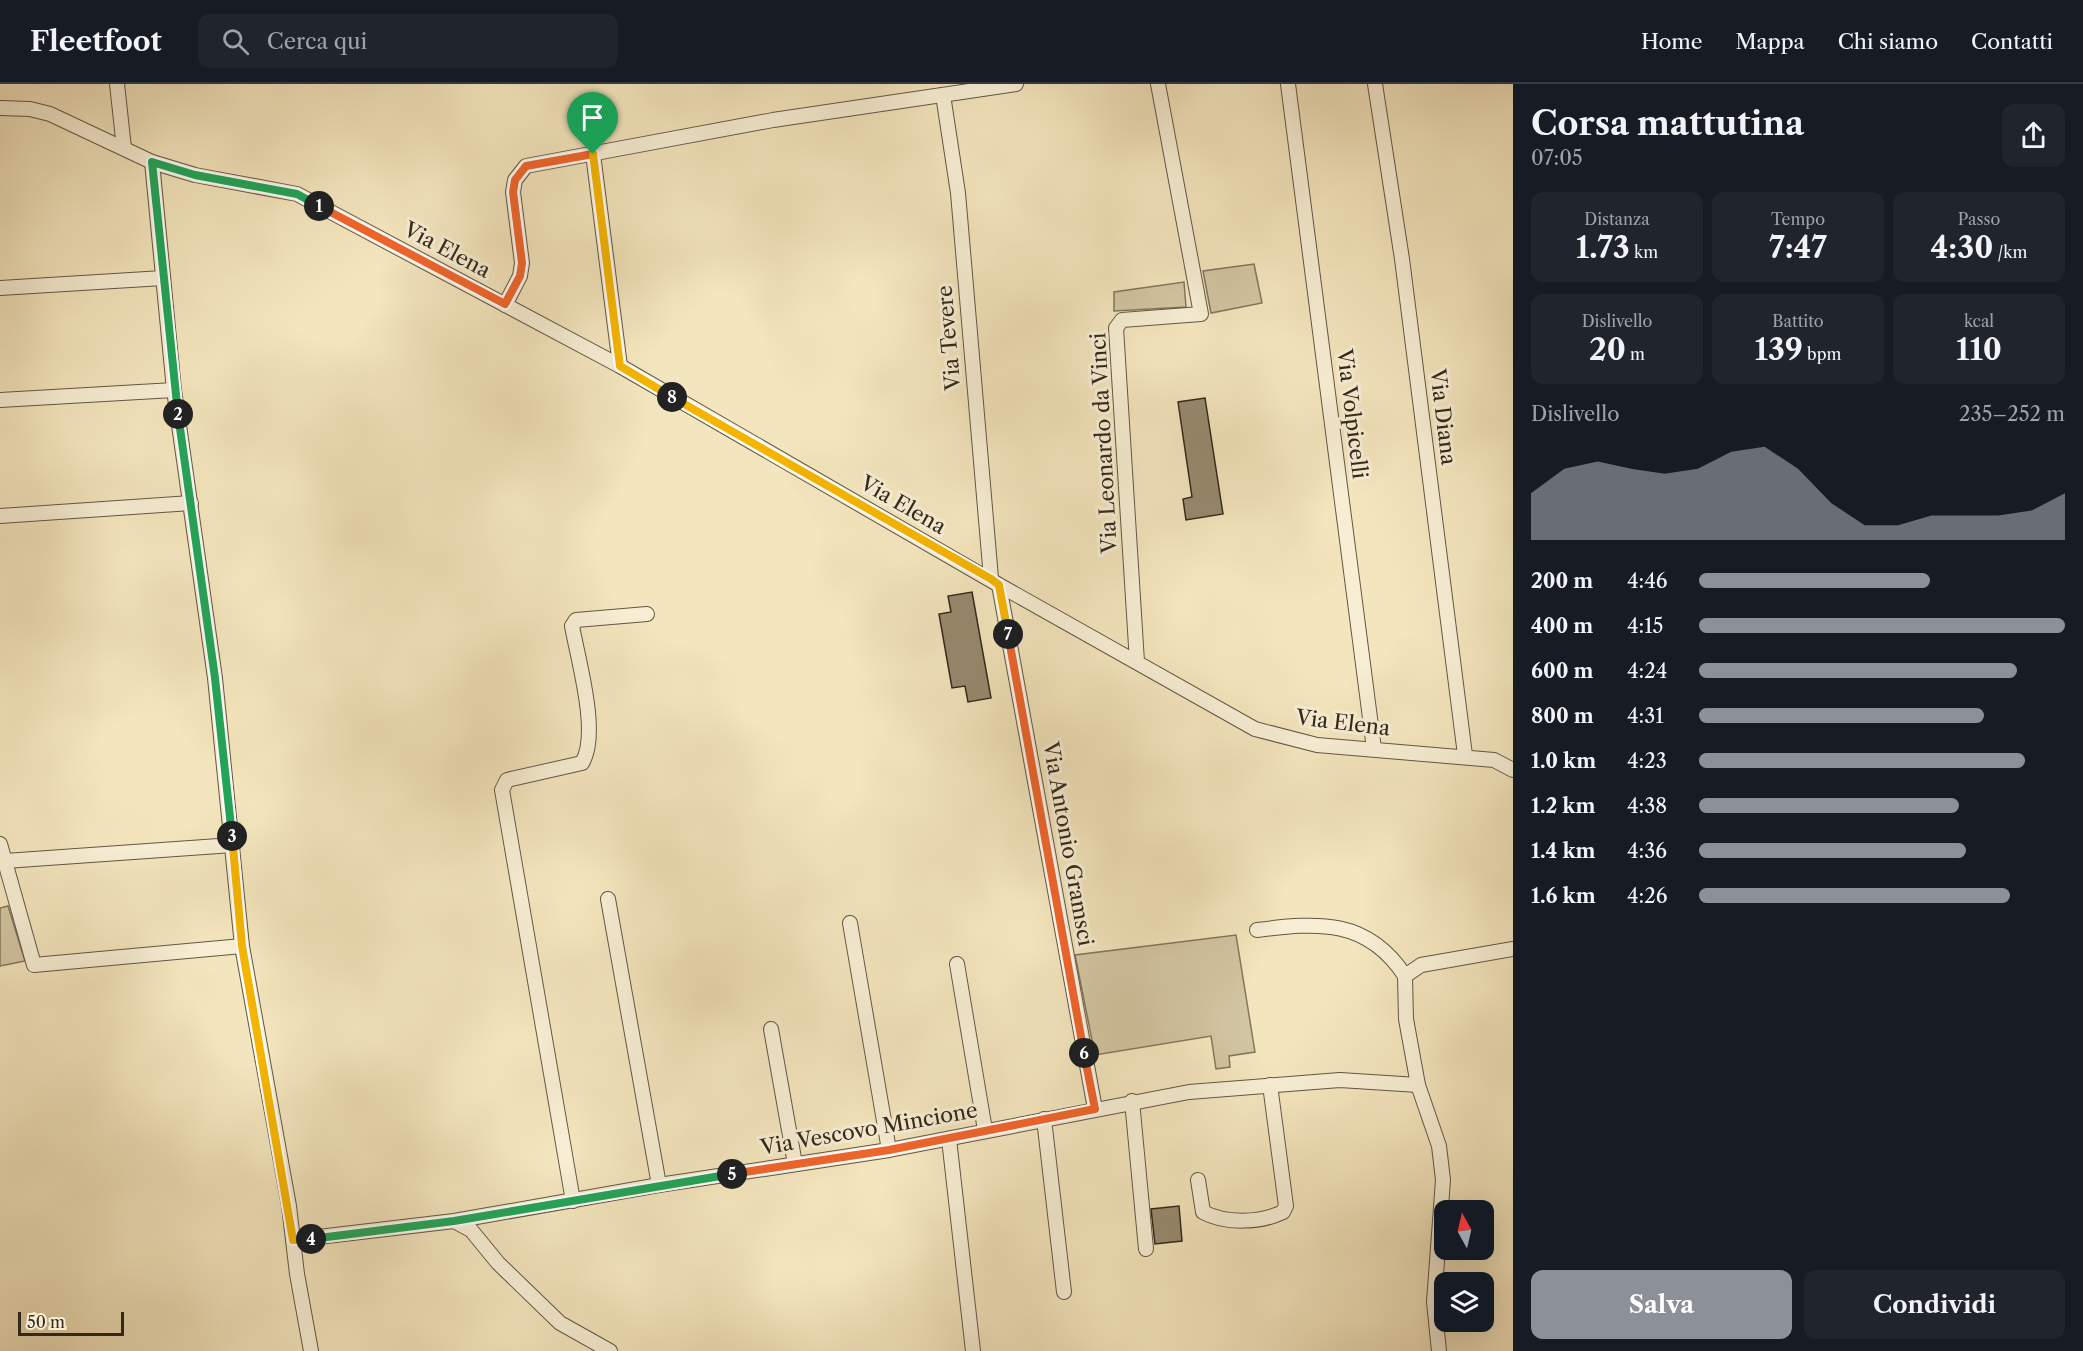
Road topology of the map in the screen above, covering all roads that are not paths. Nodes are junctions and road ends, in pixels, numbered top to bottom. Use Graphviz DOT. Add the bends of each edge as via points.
graph roads {
  1 [pos="117,84"];
  2 [pos="1016,84"];
  3 [pos="1158,84"];
  4 [pos="1288,84"];
  5 [pos="1375,84"];
  6 [pos="943,94"];
  7 [pos="0,108"];
  8 [pos="124,148"];
  9 [pos="593,154"];
  10 [pos="152,162"];
  11 [pos="163,278"];
  12 [pos="0,288"];
  13 [pos="505,304"];
  14 [pos="620,366"];
  15 [pos="174,390"];
  16 [pos="0,400"];
  17 [pos="191,503"];
  18 [pos="0,516"];
  19 [pos="995,582"];
  20 [pos="647,614"];
  21 [pos="1137,662"];
  22 [pos="1374,749"];
  23 [pos="1465,755"];
  24 [pos="1513,770"];
  25 [pos="0,844"];
  26 [pos="232,845"];
  27 [pos="5,861"];
  28 [pos="608,899"];
  29 [pos="850,923"];
  30 [pos="1257,930"];
  31 [pos="242,946"];
  32 [pos="1513,949"];
  33 [pos="957,964"];
  34 [pos="1405,976"];
  35 [pos="771,1029"];
  36 [pos="1270,1085"];
  37 [pos="1418,1085"];
  38 [pos="1132,1101"];
  39 [pos="1095,1109"];
  40 [pos="1044,1119"];
  41 [pos="985,1130"];
  42 [pos="950,1139"];
  43 [pos="889,1150"];
  44 [pos="795,1164"];
  45 [pos="1198,1180"];
  46 [pos="659,1185"];
  47 [pos="573,1201"];
  48 [pos="454,1221"];
  49 [pos="293,1240"];
  50 [pos="1146,1249"];
  51 [pos="1064,1292"];
  52 [pos="311,1351"];
  53 [pos="610,1351"];
  54 [pos="973,1351"];
  55 [pos="1439,1351"];
  1 -- 8 [label="street"];
  2 -- 6 [label="street"];
  3 -- 21 [label="street, Via Leonardo da Vinci" via="1201,314 1122,320 1116,328"];
  4 -- 22 [label="street, Via Volpicelli"];
  5 -- 23 [label="street, Via Diana" via="1402,260"];
  6 -- 9 [label="street" via="773,120"];
  6 -- 19 [label="street, Via Tevere" via="958,193"];
  7 -- 8 [label="street, Via Elena" via="50,114"];
  8 -- 10 [label="street, Via Elena"];
  9 -- 13 [label="street" via="526,166 515,180 513,192 522,263 520,276"];
  9 -- 14 [label="street"];
  10 -- 11 [label="street"];
  10 -- 13 [label="street, Via Elena" via="195,175 297,194"];
  11 -- 12 [label="street"];
  11 -- 15 [label="street"];
  13 -- 14 [label="street, Via Elena"];
  14 -- 19 [label="street, Via Elena"];
  15 -- 16 [label="street"];
  15 -- 17 [label="street"];
  17 -- 18 [label="street"];
  17 -- 26 [label="street"];
  19 -- 21 [label="street, Via Elena"];
  19 -- 39 [label="street, Via Antonio Gramsci"];
  20 -- 47 [label="street" via="576,621 572,626 590,730 588,754 582,763 507,780 502,790"];
  21 -- 22 [label="street, Via Elena" via="1256,729 1317,745"];
  22 -- 23 [label="street, Via Elena"];
  23 -- 24 [label="street, Via Elena" via="1494,760"];
  25 -- 27 [label="street"];
  26 -- 27 [label="street"];
  26 -- 31 [label="street"];
  27 -- 31 [label="street" via="34,964"];
  28 -- 46 [label="street"];
  29 -- 43 [label="street"];
  30 -- 34 [label="street" via="1295,925 1365,935 1392,956"];
  31 -- 49 [label="street"];
  32 -- 34 [label="street" via="1421,965"];
  33 -- 41 [label="street"];
  34 -- 37 [label="street" via="1406,1018"];
  35 -- 44 [label="street"];
  36 -- 37 [label="street, Via Vescovo Mincione" via="1340,1080"];
  36 -- 38 [label="street, Via Vescovo Mincione"];
  36 -- 45 [label="street" via="1284,1212 1228,1222 1214,1218 1203,1212"];
  37 -- 55 [label="street" via="1439,1146 1443,1180 1434,1302"];
  38 -- 39 [label="street, Via Vescovo Mincione"];
  38 -- 50 [label="street"];
  39 -- 40 [label="street, Via Vescovo Mincione"];
  40 -- 41 [label="street, Via Vescovo Mincione"];
  40 -- 51 [label="street"];
  41 -- 42 [label="street, Via Vescovo Mincione"];
  42 -- 43 [label="street, Via Vescovo Mincione"];
  42 -- 54 [label="street"];
  43 -- 44 [label="street, Via Vescovo Mincione"];
  44 -- 46 [label="street, Via Vescovo Mincione"];
  46 -- 47 [label="street, Via Vescovo Mincione"];
  47 -- 48 [label="street, Via Vescovo Mincione"];
  48 -- 49 [label="street, Via Vescovo Mincione"];
  48 -- 53 [label="street" via="471,1230 498,1263 560,1323"];
  49 -- 52 [label="street"];
}
